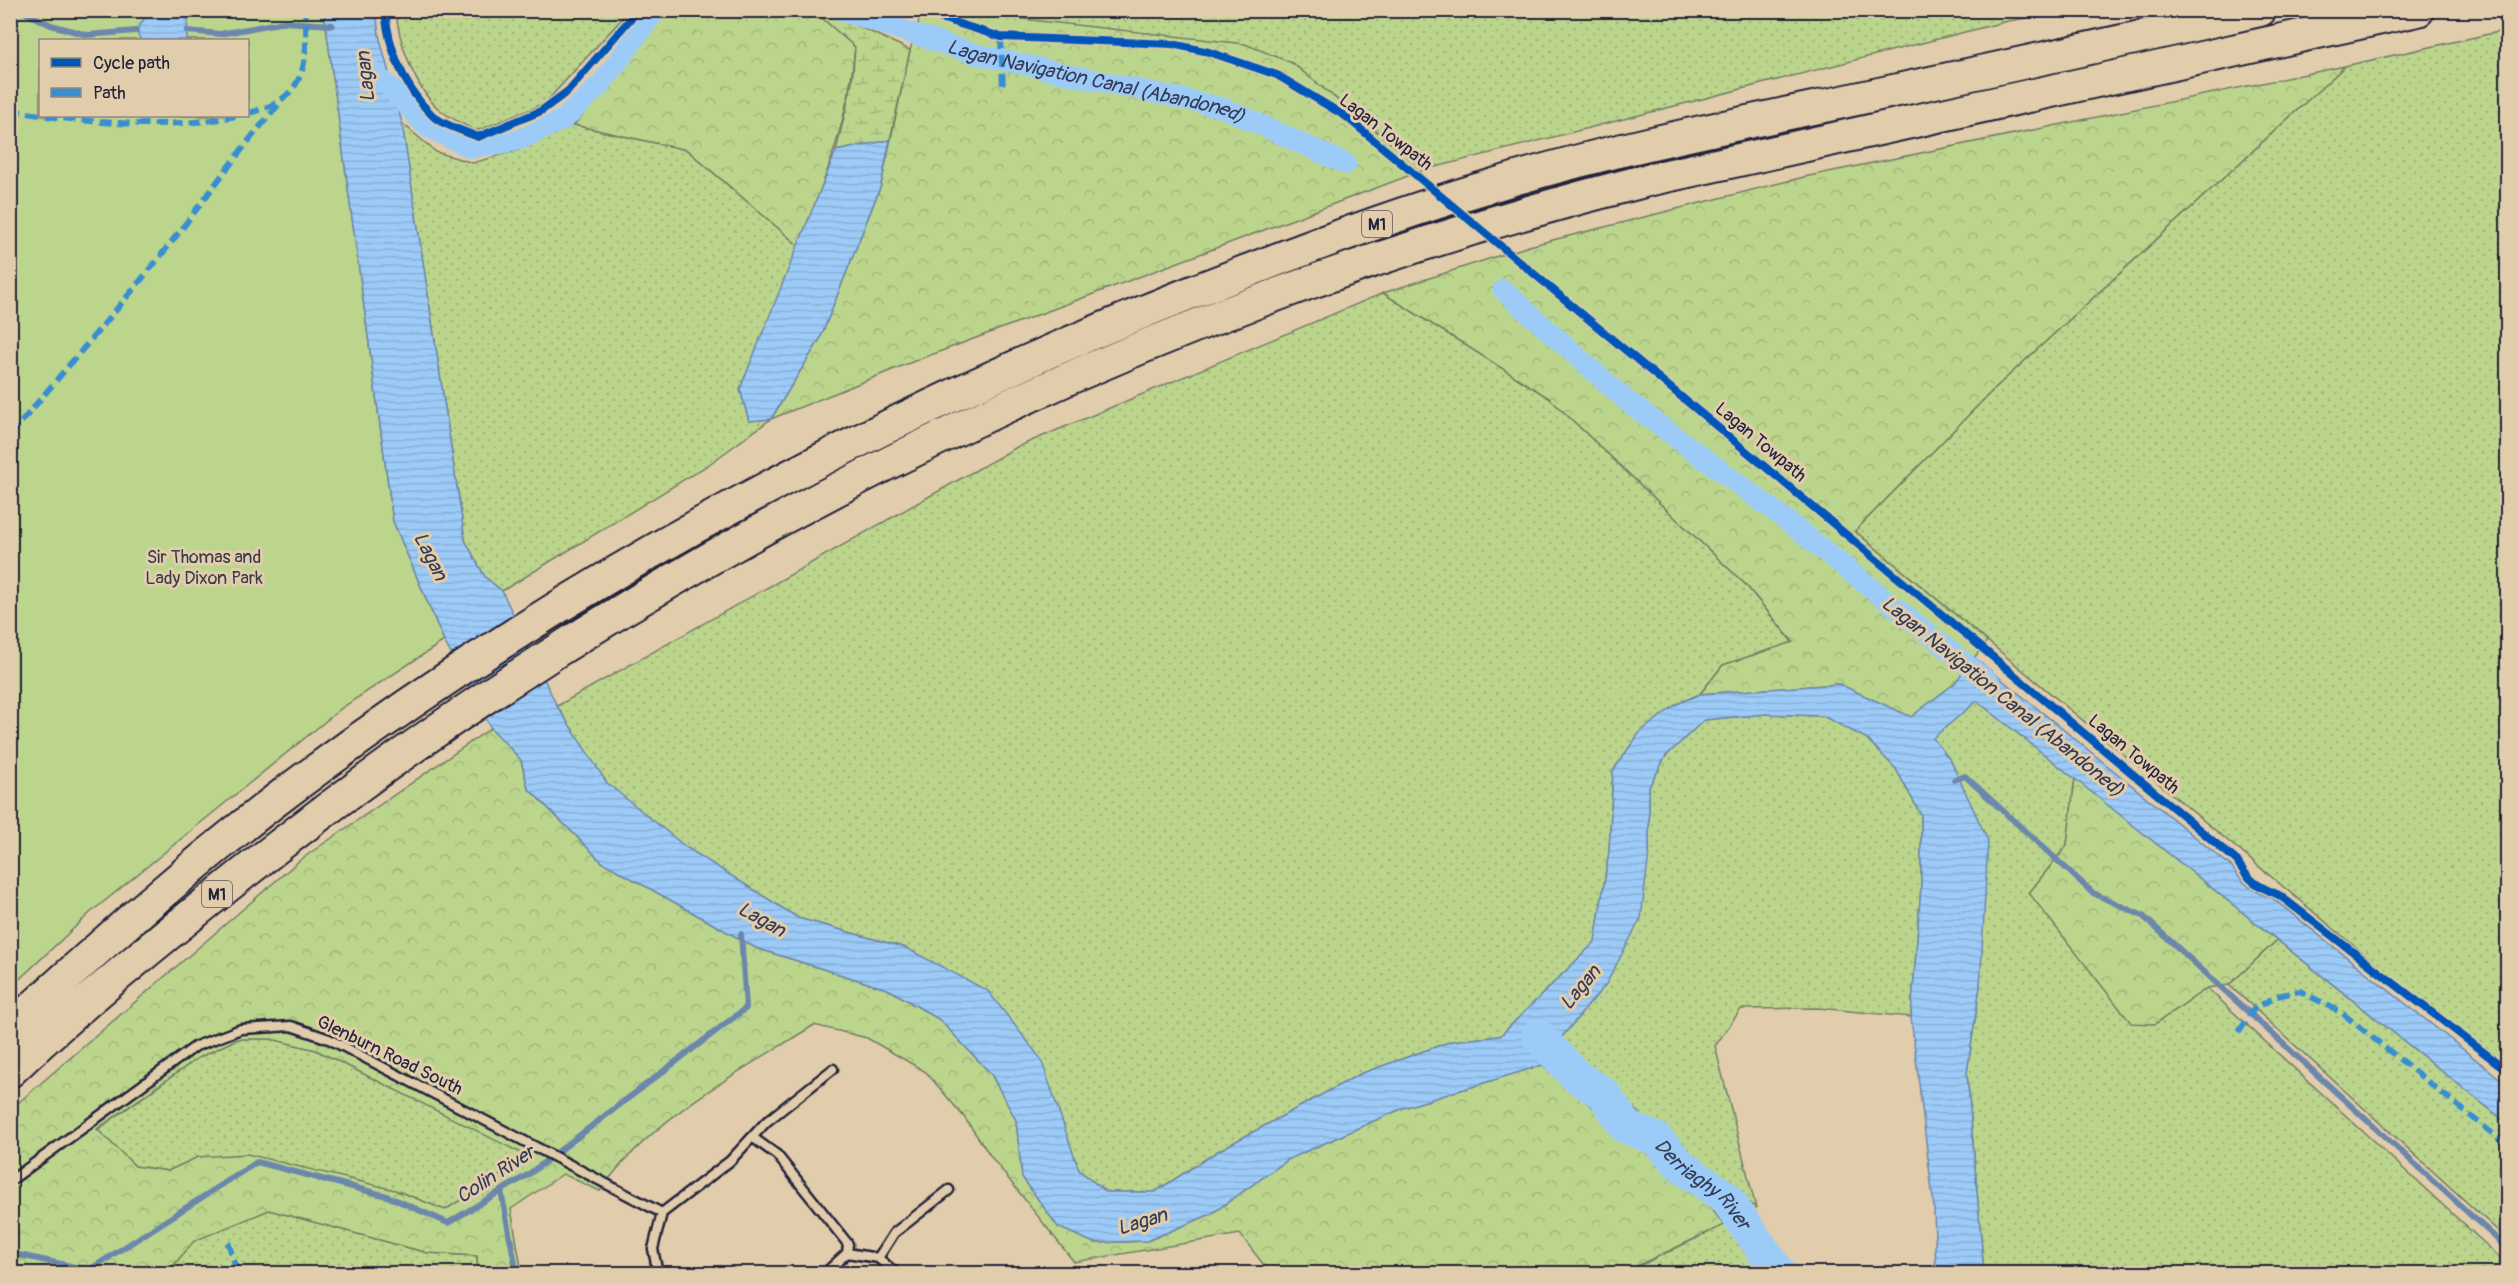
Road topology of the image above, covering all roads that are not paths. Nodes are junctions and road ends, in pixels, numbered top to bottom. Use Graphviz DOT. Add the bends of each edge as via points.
graph roads {
  1 [pos="2260,10"];
  2 [pos="2418,10"];
  3 [pos="10,1028"];
  4 [pos="833,1069"];
  5 [pos="10,1071"];
  6 [pos="752,1137"];
  7 [pos="10,1181"];
  8 [pos="949,1190"];
  9 [pos="662,1213"];
  10 [pos="847,1253"];
  11 [pos="878,1258"];
  12 [pos="658,1270"];
  13 [pos="647,1274"];
  14 [pos="824,1274"];
  15 [pos="897,1274"];
  1 -- 3 [label="highway, M1" via="1664,140 1486,187 1269,262 980,382 798,472 554,609 417,700 288,791 139,912"];
  2 -- 5 [label="highway, M1" via="1535,208 1434,240 1205,324 988,416 767,528 573,641 436,731 322,811 241,875 123,971"];
  4 -- 6 [label="lane"];
  6 -- 9 [label="lane" via="730,1161"];
  6 -- 10 [label="lane" via="777,1155 848,1244"];
  7 -- 9 [label="lane, Glenburn Road South" via="196,1046 241,1029 291,1026 329,1040"];
  8 -- 11 [label="lane" via="894,1233"];
  9 -- 12 [label="lane" via="653,1249"];
  10 -- 11 [label="lane"];
  10 -- 14 [label="lane"];
  11 -- 15 [label="lane"];
  12 -- 13 [label="lane"];
}
